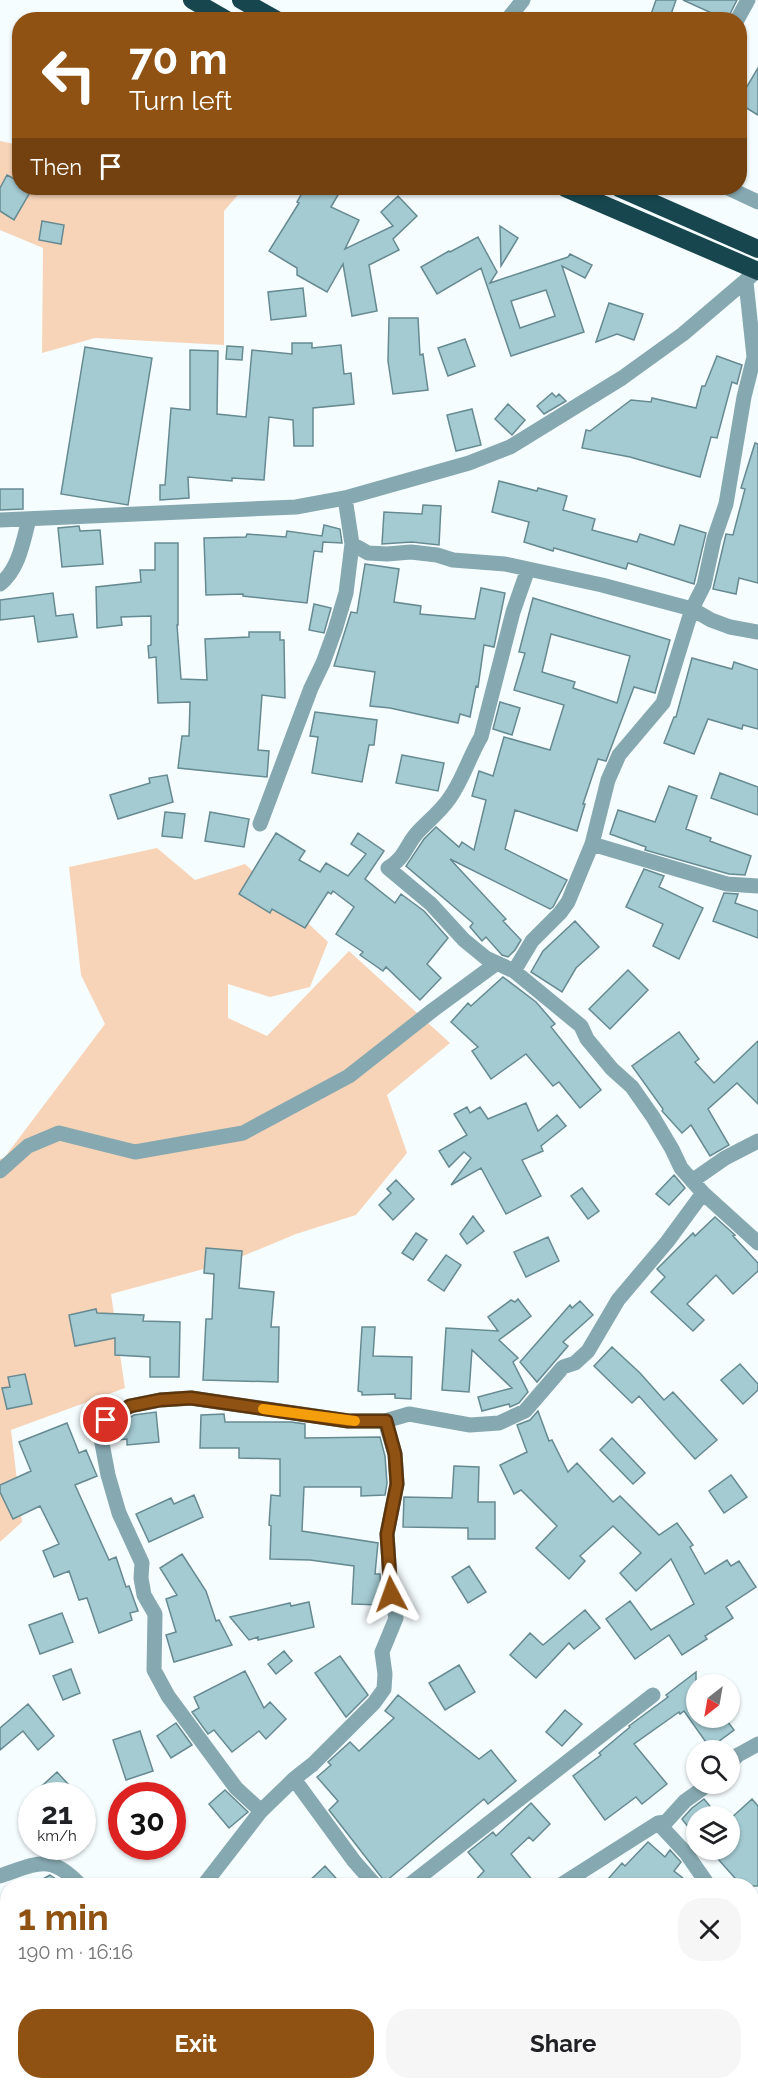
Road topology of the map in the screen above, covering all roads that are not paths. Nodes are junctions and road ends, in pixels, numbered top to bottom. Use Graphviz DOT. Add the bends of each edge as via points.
graph roads {
  1 [pos="192,0"];
  2 [pos="241,0"];
  3 [pos="523,0"];
  4 [pos="213,12"];
  5 [pos="263,12"];
  6 [pos="513,12"];
  7 [pos="580,195"];
  8 [pos="635,195"];
  9 [pos="743,195"];
  10 [pos="758,202"];
  11 [pos="758,249"];
  12 [pos="754,275"];
  13 [pos="345,498"];
  14 [pos="29,519"];
  15 [pos="0,520"];
  16 [pos="352,544"];
  17 [pos="528,569"];
  18 [pos="0,584"];
  19 [pos="692,609"];
  20 [pos="758,632"];
  21 [pos="260,825"];
  22 [pos="592,844"];
  23 [pos="758,886"];
  24 [pos="497,963"];
  25 [pos="514,971"];
  26 [pos="758,1141"];
  27 [pos="0,1171"];
  28 [pos="692,1181"];
  29 [pos="703,1193"];
  30 [pos="758,1243"];
  31 [pos="386,1421"];
  32 [pos="653,1695"];
  33 [pos="758,1744"];
  34 [pos="740,1754"];
  35 [pos="294,1779"];
  36 [pos="695,1794"];
  37 [pos="261,1810"];
  38 [pos="658,1823"];
  39 [pos="0,1876"];
  40 [pos="74,1878"];
  41 [pos="209,1878"];
  42 [pos="368,1878"];
  43 [pos="418,1878"];
  44 [pos="572,1878"];
  45 [pos="703,1878"];
  1 -- 4 [label="highway"];
  2 -- 5 [label="highway"];
  3 -- 6 [label="street"];
  7 -- 12 [label="highway"];
  8 -- 11 [label="highway"];
  9 -- 10 [label="street"];
  12 -- 13 [label="street" via="622,378 510,447 469,463"];
  12 -- 19 [label="street" via="754,357 726,504 704,585"];
  13 -- 14 [label="street" via="296,507"];
  13 -- 16 [label="street"];
  14 -- 15 [label="street"];
  14 -- 18 [label="street" via="18,559 9,577"];
  16 -- 17 [label="street" via="368,553 411,552"];
  16 -- 21 [label="street" via="346,593 335,630"];
  17 -- 19 [label="street"];
  17 -- 24 [label="street" via="481,737 464,774 449,800 416,835 399,861 387,868 430,904 464,940"];
  19 -- 20 [label="street" via="730,627"];
  19 -- 22 [label="street" via="663,703 619,754 608,780"];
  22 -- 23 [label="street" via="727,884"];
  22 -- 25 [label="street" via="568,902 532,941"];
  24 -- 25 [label="street"];
  24 -- 27 [label="street" via="349,1076 243,1133 135,1152 59,1133 28,1146"];
  25 -- 28 [label="street" via="581,1026 612,1069 632,1087"];
  26 -- 28 [label="street"];
  28 -- 29 [label="street"];
  29 -- 30 [label="street"];
  29 -- 31 [label="street" via="618,1300 588,1351 575,1363 563,1367 525,1411 499,1423 470,1425 409,1414"];
  31 -- 35 [label="street" via="395,1454 397,1484 387,1534 396,1618 382,1652 384,1689"];
  31 -- 37 [label="street" via="348,1421 191,1398 130,1406 106,1420 101,1438 108,1475 119,1513 142,1563 144,1594 155,1614 154,1670 168,1696 236,1788"];
  32 -- 43 [label="street"];
  33 -- 34 [label="street"];
  35 -- 37 [label="street"];
  35 -- 42 [label="street"];
  36 -- 38 [label="street" via="666,1822"];
  37 -- 41 [label="street"];
  38 -- 44 [label="street"];
  38 -- 45 [label="street"];
  39 -- 40 [label="street" via="47,1863 55,1864"];
}
